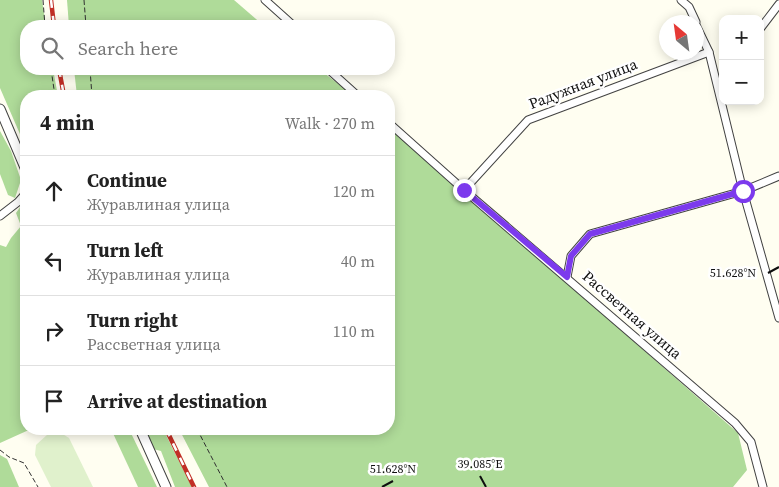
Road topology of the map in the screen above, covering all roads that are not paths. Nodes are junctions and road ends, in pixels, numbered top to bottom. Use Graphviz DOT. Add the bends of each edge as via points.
graph roads {
  1 [pos="681,0"];
  2 [pos="270,1"];
  3 [pos="779,4"];
  4 [pos="692,15"];
  5 [pos="288,20"];
  6 [pos="764,23"];
  7 [pos="704,43"];
  8 [pos="708,52"];
  9 [pos="335,75"];
  10 [pos="719,78"];
  11 [pos="716,81"];
  12 [pos="351,90"];
  13 [pos="0,109"];
  14 [pos="395,128"];
  15 [pos="20,156"];
  16 [pos="779,176"];
  17 [pos="464,190"];
  18 [pos="743,191"];
  19 [pos="20,200"];
  20 [pos="0,216"];
  21 [pos="567,277"];
  22 [pos="779,318"];
  23 [pos="143,435"];
  24 [pos="166,487"];
  25 [pos="763,487"];
  1 -- 4 [label="street"];
  2 -- 5 [label="street"];
  3 -- 6 [label="street"];
  7 -- 8 [label="street"];
  8 -- 11 [label="street"];
  8 -- 17 [label="street, Радужная улица" via="528,120"];
  9 -- 12 [label="street"];
  10 -- 11 [label="street"];
  11 -- 18 [label="street"];
  13 -- 15 [label="street"];
  14 -- 17 [label="street, Рассветная улица"];
  16 -- 18 [label="street"];
  17 -- 21 [label="street, Рассветная улица"];
  18 -- 21 [label="street" via="590,234 571,256"];
  18 -- 22 [label="street"];
  19 -- 20 [label="street"];
  21 -- 25 [label="street, Рассветная улица" via="735,422 751,442"];
  23 -- 24 [label="street"];
}
